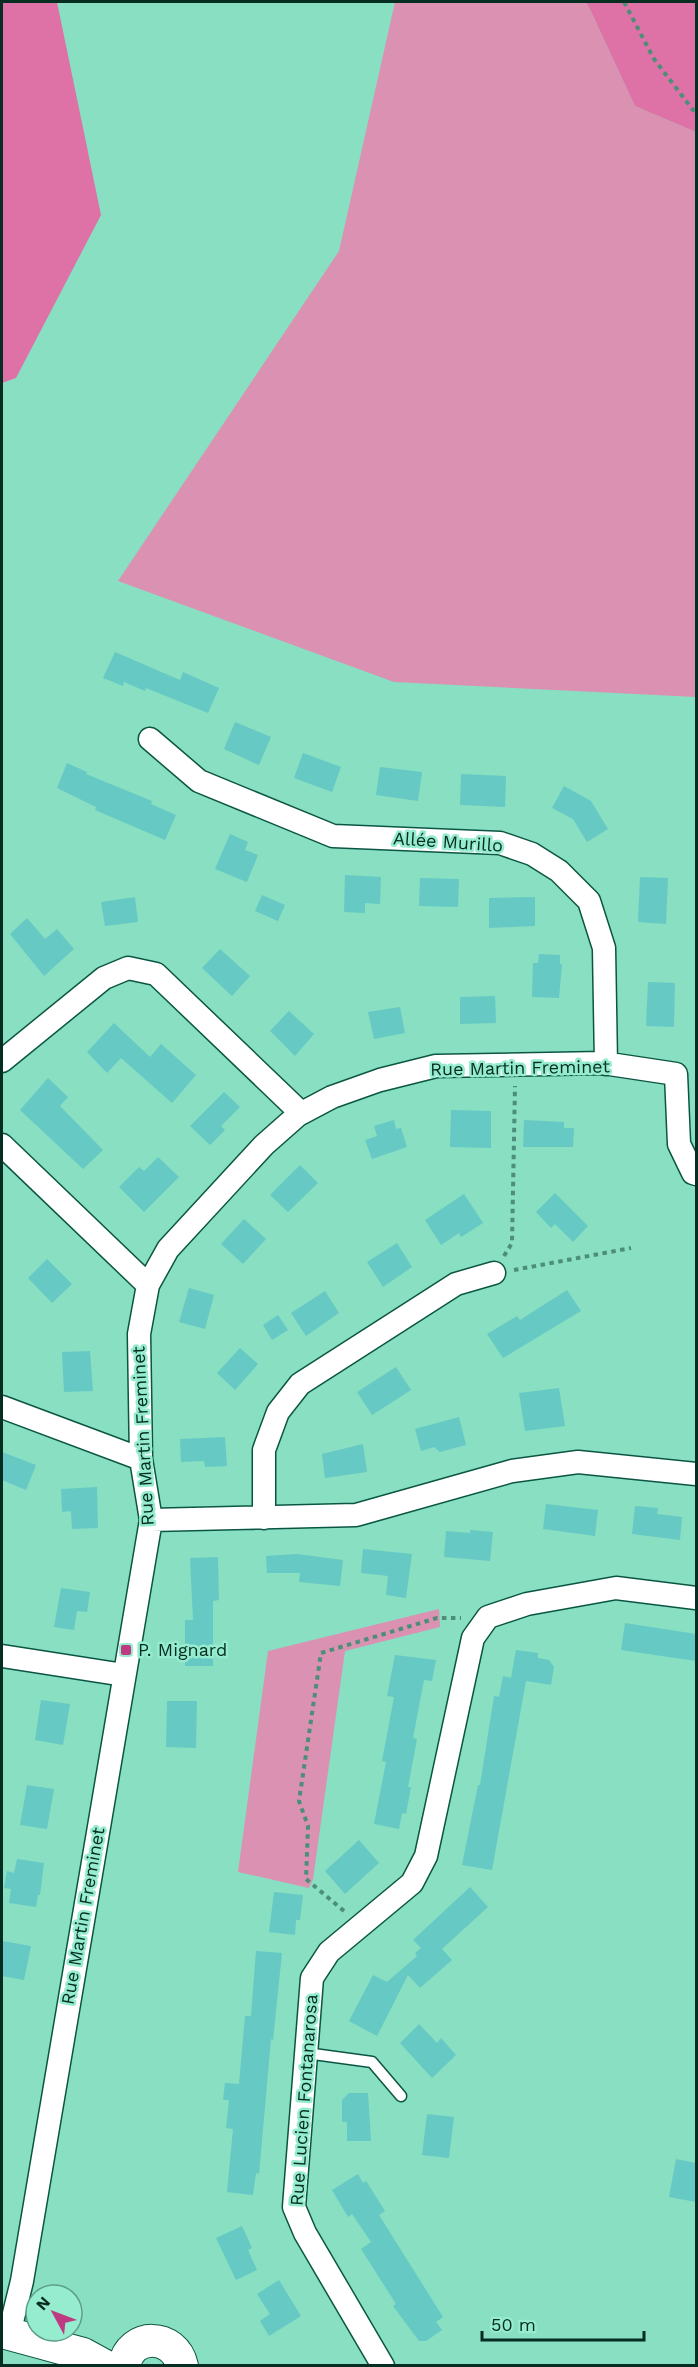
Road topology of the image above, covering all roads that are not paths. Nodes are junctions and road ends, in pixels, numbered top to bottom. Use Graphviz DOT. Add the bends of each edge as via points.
graph roads {
  1 [pos="150,739"];
  2 [pos="2,1061"];
  3 [pos="606,1064"];
  4 [pos="301,1113"];
  5 [pos="2,1145"];
  6 [pos="696,1174"];
  7 [pos="494,1273"];
  8 [pos="148,1285"];
  9 [pos="2,1407"];
  10 [pos="141,1459"];
  11 [pos="696,1474"];
  12 [pos="264,1518"];
  13 [pos="151,1520"];
  14 [pos="696,1598"];
  15 [pos="2,1656"];
  16 [pos="124,1675"];
  17 [pos="306,2053"];
  18 [pos="401,2096"];
  19 [pos="5,2333"];
  20 [pos="129,2356"];
  21 [pos="94,2360"];
  22 [pos="185,2364"];
  23 [pos="383,2366"];
  1 -- 3 [label="street, Allée Murillo" via="199,781 333,836 500,843 532,854 560,871 589,901 604,948"];
  2 -- 4 [label="street" via="104,978 128,968 156,974"];
  3 -- 4 [label="street, Rue Martin Freminet" via="436,1066 380,1080"];
  3 -- 6 [label="street, Rue Martin Freminet" via="676,1074 679,1144"];
  4 -- 8 [label="street, Rue Martin Freminet" via="264,1145 168,1249"];
  5 -- 8 [label="street"];
  7 -- 12 [label="street" via="456,1284 300,1384 278,1412 264,1450"];
  8 -- 10 [label="street, Rue Martin Freminet" via="138,1334"];
  9 -- 10 [label="street"];
  10 -- 13 [label="street, Rue Martin Freminet"];
  11 -- 12 [label="street" via="578,1462 512,1471 356,1515"];
  12 -- 13 [label="street"];
  13 -- 16 [label="street, Rue Martin Freminet"];
  14 -- 17 [label="street, Rue Lucien Fontanarosa" via="616,1588 527,1604 488,1617 473,1638 426,1856 412,1883 329,1952 312,1978"];
  15 -- 16 [label="street"];
  16 -- 19 [label="street, Rue Martin Freminet" via="22,2281"];
  17 -- 18 [label="lane" via="372,2062"];
  17 -- 23 [label="street, Rue Lucien Fontanarosa" via="294,2207 305,2233"];
  19 -- 21 [label="street"];
  20 -- 21 [label="street"];
  20 -- 22 [label="street" via="142,2342 162,2341"];
}
